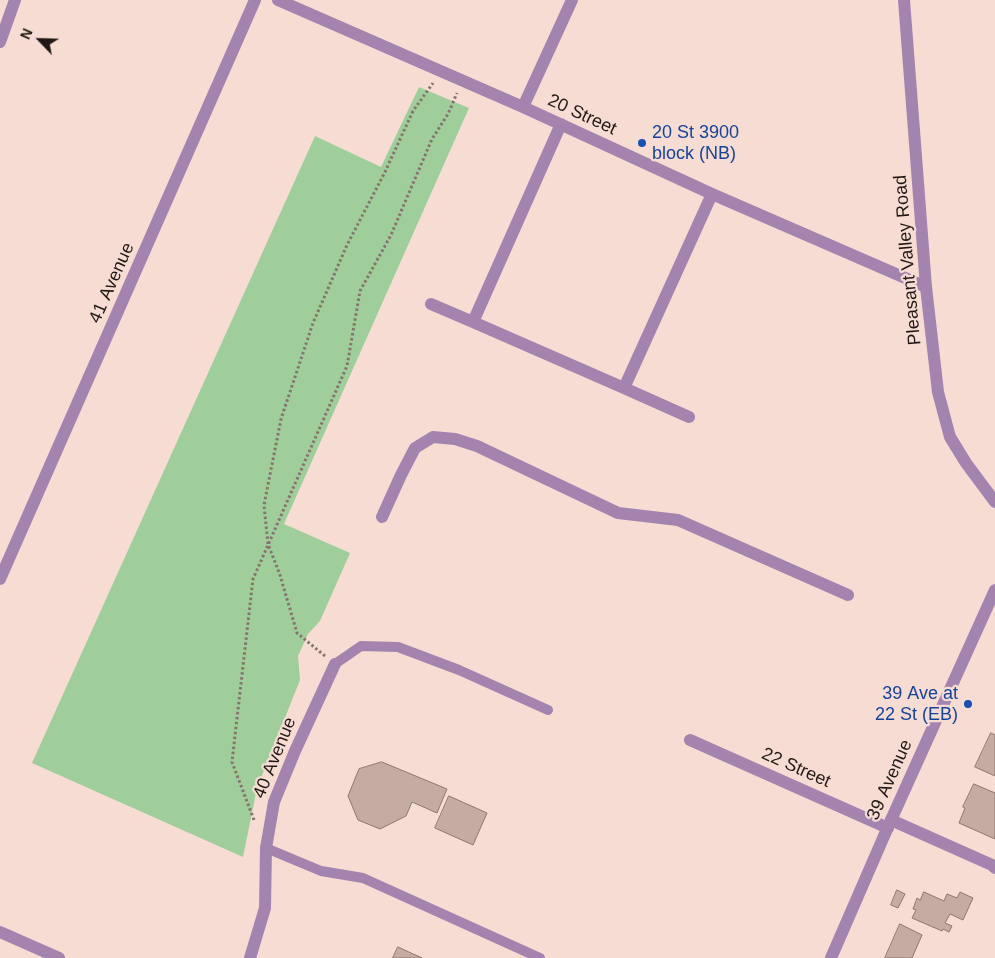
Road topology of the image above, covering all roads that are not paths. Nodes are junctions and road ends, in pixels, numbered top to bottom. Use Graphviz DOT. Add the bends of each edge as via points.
graph roads {
  1 [pos="15,0"];
  2 [pos="255,0"];
  3 [pos="278,0"];
  4 [pos="572,0"];
  5 [pos="904,0"];
  6 [pos="0,42"];
  7 [pos="523,107"];
  8 [pos="561,124"];
  9 [pos="712,194"];
  10 [pos="926,287"];
  11 [pos="431,304"];
  12 [pos="473,322"];
  13 [pos="624,388"];
  14 [pos="689,417"];
  15 [pos="995,502"];
  16 [pos="382,517"];
  17 [pos="0,579"];
  18 [pos="995,590"];
  19 [pos="848,595"];
  20 [pos="335,664"];
  21 [pos="548,710"];
  22 [pos="690,740"];
  23 [pos="890,824"];
  24 [pos="266,848"];
  25 [pos="995,868"];
  26 [pos="0,932"];
  27 [pos="59,958"];
  28 [pos="250,958"];
  29 [pos="540,958"];
  30 [pos="830,958"];
  1 -- 6 [label="street"];
  2 -- 17 [label="street, 41 Avenue"];
  3 -- 7 [label="street, 20 Street"];
  4 -- 7 [label="street"];
  5 -- 10 [label="street, Pleasant Valley Road"];
  7 -- 8 [label="street, 20 Street"];
  8 -- 9 [label="street, 20 Street"];
  8 -- 12 [label="street"];
  9 -- 10 [label="street, 20 Street"];
  9 -- 13 [label="street"];
  10 -- 15 [label="street, Pleasant Valley Road" via="938,392 950,437"];
  11 -- 12 [label="street"];
  12 -- 13 [label="street"];
  13 -- 14 [label="street"];
  16 -- 19 [label="street" via="415,448 433,437 455,439 477,446 618,513 678,520"];
  18 -- 23 [label="street, 39 Avenue"];
  20 -- 21 [label="lane" via="360,646 398,647"];
  20 -- 24 [label="street, 40 Avenue" via="274,802"];
  22 -- 23 [label="street, 22 Street"];
  23 -- 25 [label="street, 22 Street"];
  23 -- 30 [label="street, 39 Avenue"];
  24 -- 28 [label="street, 40 Avenue" via="265,908"];
  24 -- 29 [label="lane" via="321,870 363,878"];
  26 -- 27 [label="street"];
}
